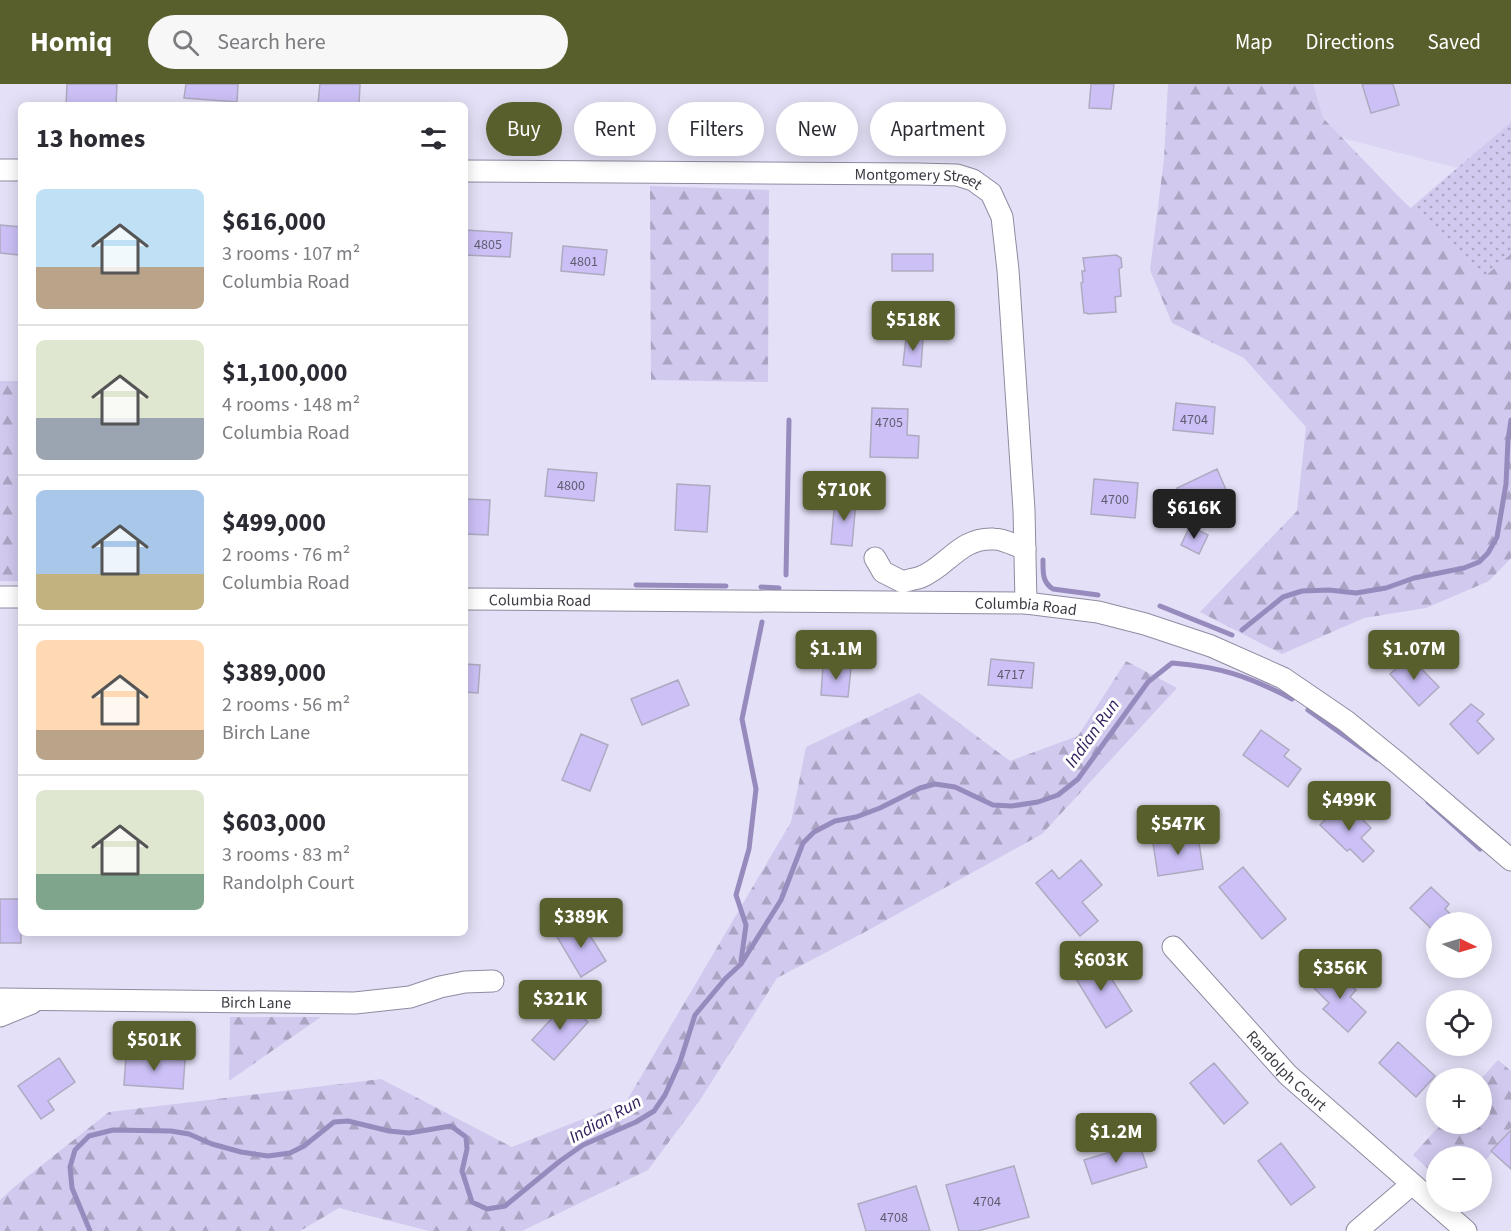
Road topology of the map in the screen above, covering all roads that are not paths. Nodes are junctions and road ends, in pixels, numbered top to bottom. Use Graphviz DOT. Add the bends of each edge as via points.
graph roads {
  1 [pos="0,170"];
  2 [pos="18,170"];
  3 [pos="468,171"];
  4 [pos="1025,549"];
  5 [pos="875,558"];
  6 [pos="903,591"];
  7 [pos="0,597"];
  8 [pos="18,597"];
  9 [pos="468,599"];
  10 [pos="1026,603"];
  11 [pos="1511,860"];
  12 [pos="1173,946"];
  13 [pos="493,981"];
  14 [pos="0,999"];
  15 [pos="41,1000"];
  16 [pos="0,1016"];
  17 [pos="1412,1184"];
  18 [pos="1357,1231"];
  19 [pos="1466,1231"];
  1 -- 2 [label="street"];
  3 -- 4 [label="street, Montgomery Street" via="918,174 957,176 982,184 1002,217"];
  4 -- 6 [label="street" via="995,539 963,546 938,567 932,583"];
  4 -- 10 [label="street, Montgomery Street"];
  5 -- 6 [label="street"];
  6 -- 9 [label="street, Columbia Road"];
  6 -- 10 [label="street, Columbia Road"];
  7 -- 8 [label="street"];
  10 -- 11 [label="street, Columbia Road" via="1098,612 1145,624 1211,646 1283,678 1400,764"];
  12 -- 17 [label="street, Randolph Court" via="1288,1075"];
  13 -- 15 [label="street, Birch Lane" via="465,982 410,997 355,1003"];
  14 -- 15 [label="street, Birch Lane"];
  15 -- 16 [label="street"];
  17 -- 18 [label="street"];
  17 -- 19 [label="street, Randolph Court"];
}
